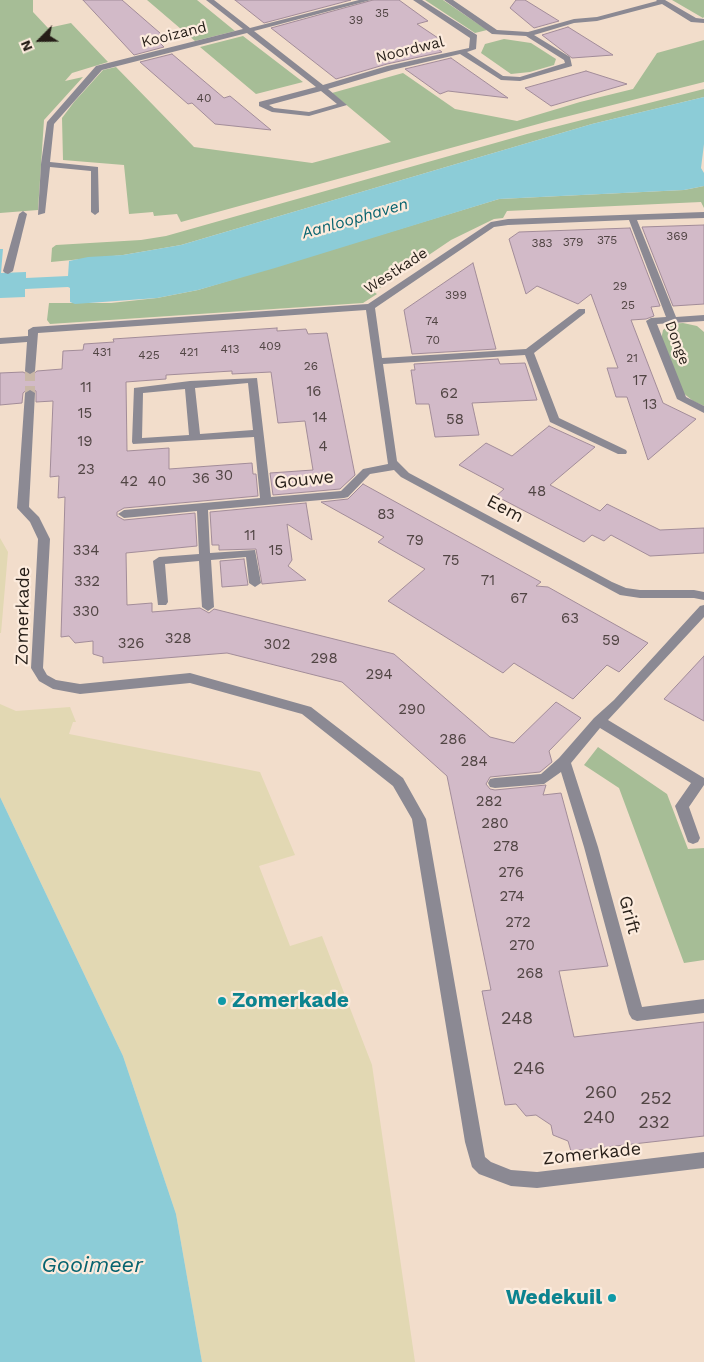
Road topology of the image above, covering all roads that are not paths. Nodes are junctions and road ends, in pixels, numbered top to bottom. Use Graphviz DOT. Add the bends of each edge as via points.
graph roads {
  1 [pos="210,0"];
  2 [pos="367,0"];
  3 [pos="418,0"];
  4 [pos="448,0"];
  5 [pos="662,1"];
  6 [pos="704,21"];
  7 [pos="249,30"];
  8 [pos="495,32"];
  9 [pos="528,34"];
  10 [pos="474,37"];
  11 [pos="462,52"];
  12 [pos="322,88"];
  13 [pos="45,164"];
  14 [pos="95,212"];
  15 [pos="41,213"];
  16 [pos="23,214"];
  17 [pos="704,216"];
  18 [pos="632,218"];
  19 [pos="8,271"];
  20 [pos="370,307"];
  21 [pos="582,311"];
  22 [pos="704,318"];
  23 [pos="672,320"];
  24 [pos="32,334"];
  25 [pos="0,341"];
  26 [pos="529,352"];
  27 [pos="379,361"];
  28 [pos="30,371"];
  29 [pos="190,384"];
  30 [pos="30,393"];
  31 [pos="704,410"];
  32 [pos="259,433"];
  33 [pos="195,438"];
  34 [pos="622,452"];
  35 [pos="396,466"];
  36 [pos="266,502"];
  37 [pos="202,508"];
  38 [pos="124,514"];
  39 [pos="206,557"];
  40 [pos="255,583"];
  41 [pos="704,596"];
  42 [pos="162,602"];
  43 [pos="208,607"];
  44 [pos="704,609"];
  45 [pos="599,721"];
  46 [pos="564,762"];
  47 [pos="495,783"];
  48 [pos="693,838"];
  49 [pos="704,1006"];
  50 [pos="704,1160"];
  1 -- 7 [label="street, Noordwal"];
  2 -- 7 [label="street, Kooizand"];
  3 -- 10 [label="street"];
  4 -- 8 [label="street"];
  5 -- 6 [label="street" via="694,20"];
  5 -- 9 [label="street"];
  7 -- 12 [label="street, Noordwal"];
  7 -- 13 [label="street, Kooizand" via="99,68 50,124"];
  8 -- 9 [label="street"];
  8 -- 10 [label="street"];
  9 -- 11 [label="street" via="561,54 569,64 520,79 501,78"];
  10 -- 11 [label="street, Noordwal" via="472,49"];
  11 -- 12 [label="street, Noordwal"];
  12 -- 12 [label="street, Noordwal" via="305,92 262,104 272,110 309,114 344,105"];
  13 -- 14 [label="street" via="95,169"];
  13 -- 15 [label="street, Kooizand"];
  16 -- 19 [label="street"];
  17 -- 18 [label="street, Westkade"];
  18 -- 20 [label="street, Westkade" via="491,225"];
  18 -- 23 [label="street, Donge"];
  20 -- 24 [label="street, Westkade"];
  20 -- 27 [label="street"];
  21 -- 26 [label="street"];
  22 -- 23 [label="street, Donge"];
  23 -- 31 [label="street, Donge" via="650,321 682,399"];
  24 -- 25 [label="street, Westkade"];
  24 -- 28 [label="street"];
  26 -- 27 [label="street"];
  26 -- 34 [label="street" via="554,420"];
  27 -- 35 [label="street" via="392,462"];
  29 -- 32 [label="street, Gouwe" via="253,380"];
  29 -- 33 [label="street"];
  29 -- 33 [label="street, Gouwe" via="138,390 138,442"];
  30 -- 50 [label="street, Zomerkade" via="23,508 35,520 44,539 37,668 43,678 53,684 80,689 190,678 306,710 398,782 419,819 473,1142 478,1161 485,1168 511,1178 537,1180"];
  32 -- 33 [label="street, Gouwe"];
  32 -- 36 [label="street, Gouwe"];
  35 -- 36 [label="street, Gouwe" via="368,471 344,494"];
  35 -- 41 [label="street, Eem" via="413,480 624,592"];
  36 -- 37 [label="street, Gouwe"];
  37 -- 38 [label="street, Gouwe"];
  37 -- 39 [label="street"];
  39 -- 40 [label="street" via="251,553"];
  39 -- 42 [label="street" via="159,561"];
  39 -- 43 [label="street"];
  44 -- 45 [label="street"];
  45 -- 46 [label="street"];
  45 -- 48 [label="street" via="698,782 682,806"];
  46 -- 47 [label="street" via="544,779"];
  46 -- 49 [label="street, Grift" via="591,847 636,1014"];
}
